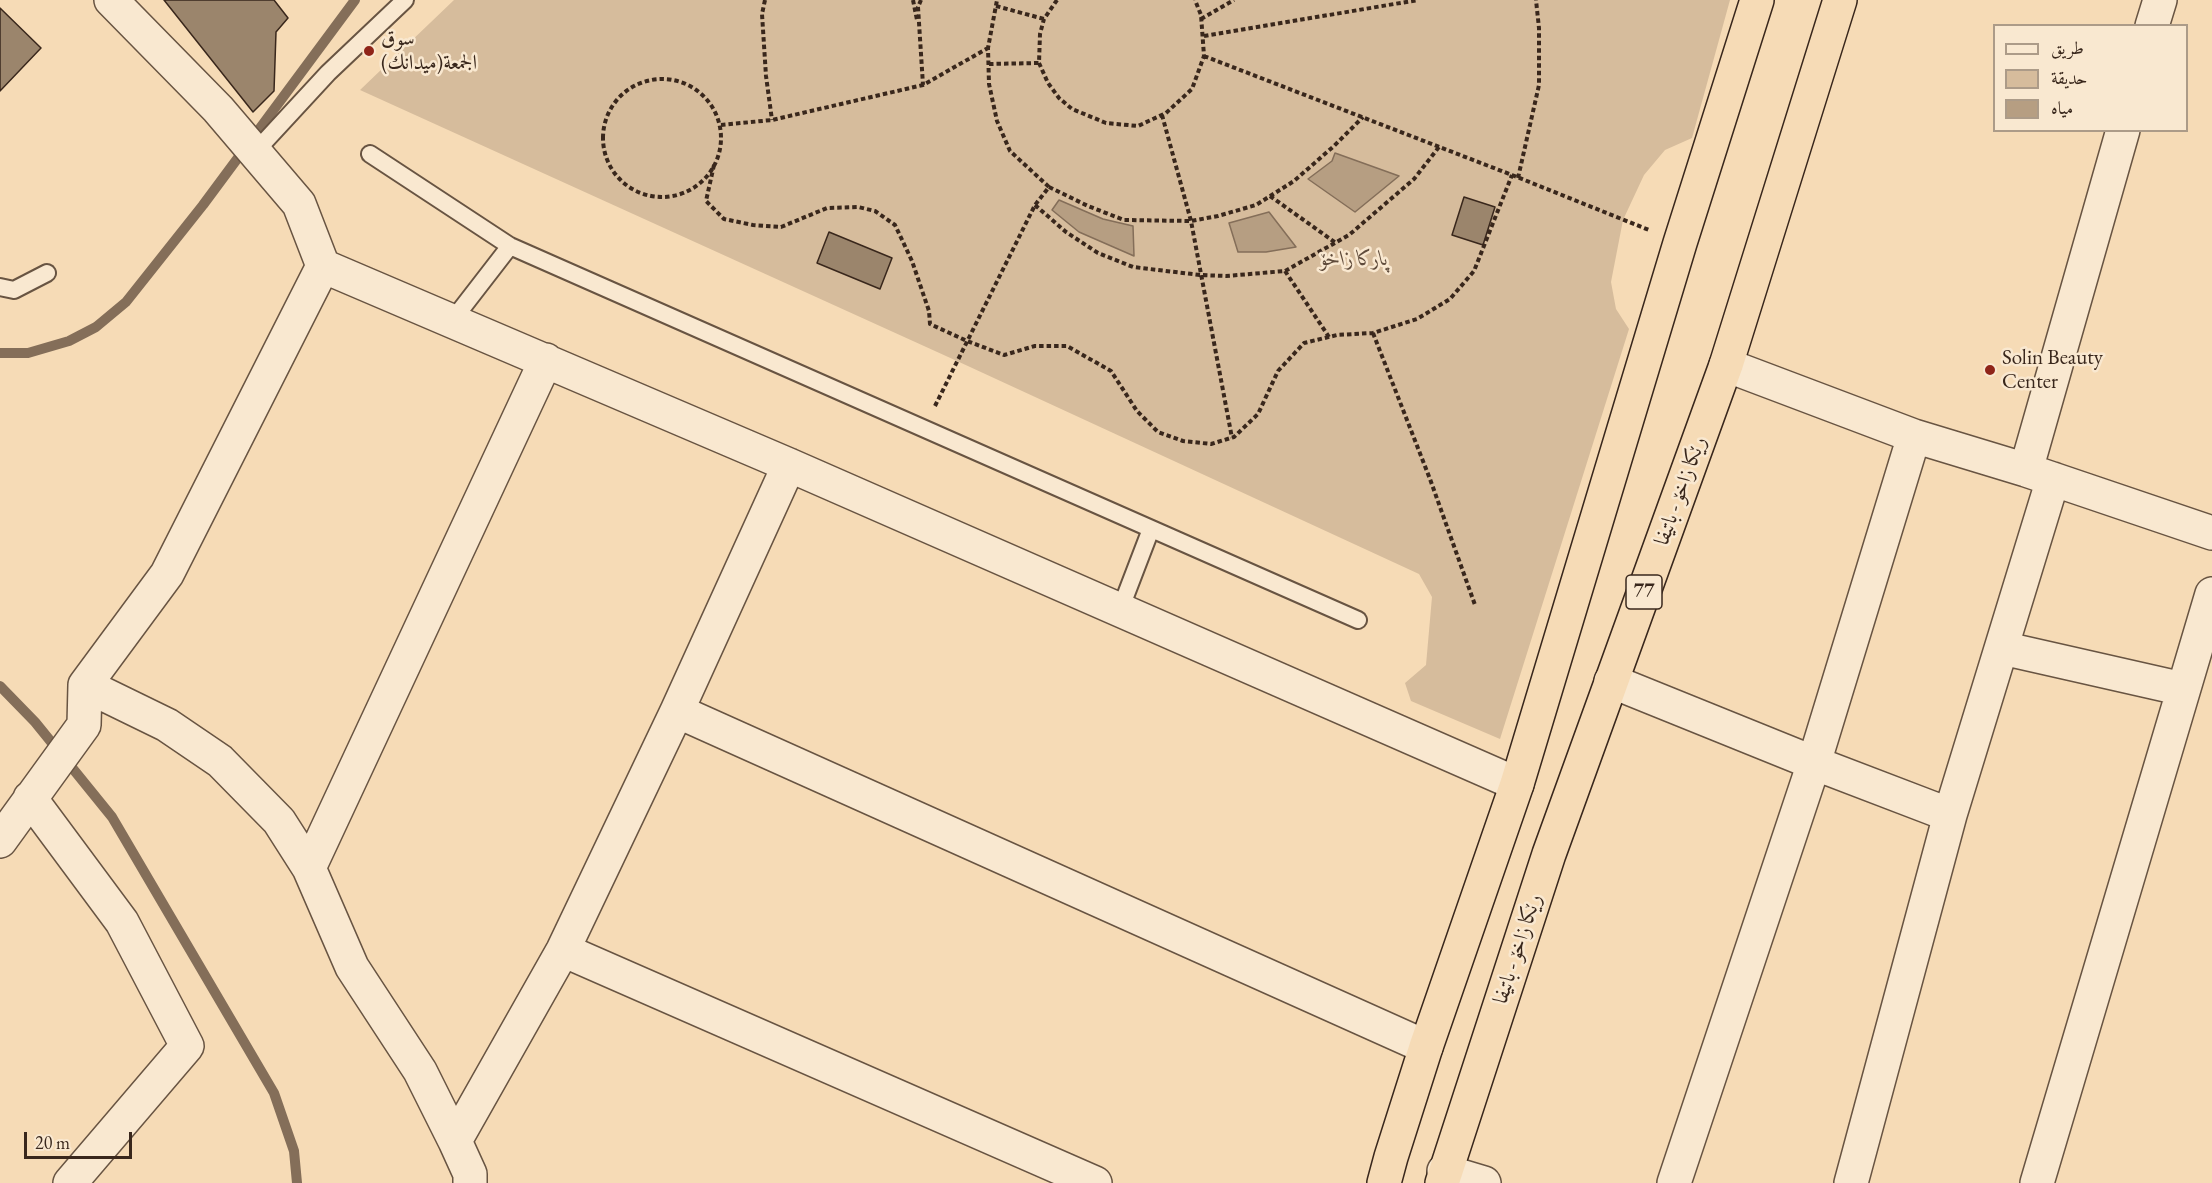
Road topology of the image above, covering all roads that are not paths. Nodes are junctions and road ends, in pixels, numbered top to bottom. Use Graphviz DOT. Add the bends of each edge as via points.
graph roads {
  1 [pos="111,0"];
  2 [pos="405,0"];
  3 [pos="1757,0"];
  4 [pos="1840,0"];
  5 [pos="2160,0"];
  6 [pos="2153,24"];
  7 [pos="2123,132"];
  8 [pos="255,152"];
  9 [pos="370,154"];
  10 [pos="510,246"];
  11 [pos="323,266"];
  12 [pos="47,273"];
  13 [pos="0,287"];
  14 [pos="452,321"];
  15 [pos="546,360"];
  16 [pos="1726,365"];
  17 [pos="1914,436"];
  18 [pos="789,465"];
  19 [pos="2039,474"];
  20 [pos="1151,529"];
  21 [pos="2212,532"];
  22 [pos="2212,594"];
  23 [pos="1120,610"];
  24 [pos="1358,620"];
  25 [pos="2002,648"];
  26 [pos="1611,681"];
  27 [pos="86,685"];
  28 [pos="2183,689"];
  29 [pos="677,711"];
  30 [pos="1814,763"];
  31 [pos="1517,784"];
  32 [pos="30,798"];
  33 [pos="1950,815"];
  34 [pos="0,841"];
  35 [pos="309,868"];
  36 [pos="563,950"];
  37 [pos="1426,1047"];
  38 [pos="455,1142"];
  39 [pos="1443,1177"];
  40 [pos="70,1183"];
  41 [pos="470,1183"];
  42 [pos="1095,1183"];
  43 [pos="1384,1183"];
  44 [pos="1484,1183"];
  45 [pos="1674,1183"];
  46 [pos="1851,1183"];
  47 [pos="2037,1183"];
  1 -- 8 [label="street"];
  2 -- 8 [label="lane" via="328,73"];
  3 -- 31 [label="highway"];
  4 -- 16 [label="highway, رێکا زاخۆ - باتیفا / 77"];
  5 -- 6 [label="street"];
  7 -- 19 [label="street"];
  8 -- 11 [label="street" via="299,204"];
  9 -- 10 [label="lane"];
  10 -- 14 [label="lane"];
  10 -- 20 [label="lane"];
  11 -- 14 [label="street"];
  11 -- 27 [label="street" via="167,574"];
  12 -- 13 [label="lane" via="14,290"];
  14 -- 15 [label="street"];
  15 -- 18 [label="street"];
  15 -- 35 [label="street"];
  16 -- 17 [label="street"];
  16 -- 26 [label="highway, رێکا زاخۆ - باتیفا / 77"];
  17 -- 19 [label="street"];
  17 -- 30 [label="street"];
  18 -- 23 [label="street"];
  18 -- 29 [label="street"];
  19 -- 21 [label="street"];
  19 -- 25 [label="street"];
  20 -- 23 [label="lane"];
  20 -- 24 [label="lane"];
  22 -- 28 [label="street"];
  23 -- 31 [label="street"];
  25 -- 28 [label="street"];
  25 -- 33 [label="street"];
  26 -- 30 [label="street"];
  26 -- 39 [label="highway, رێکا زاخۆ - باتیفا / 77"];
  27 -- 32 [label="street" via="84,725"];
  27 -- 35 [label="street" via="167,725 220,761 279,821"];
  28 -- 47 [label="street"];
  29 -- 36 [label="street"];
  29 -- 37 [label="street"];
  30 -- 33 [label="street"];
  30 -- 45 [label="street"];
  31 -- 37 [label="highway"];
  32 -- 34 [label="street"];
  32 -- 40 [label="street" via="122,922 187,1047"];
  33 -- 46 [label="street"];
  35 -- 38 [label="street" via="352,967 420,1071"];
  36 -- 38 [label="street"];
  36 -- 42 [label="street"];
  37 -- 43 [label="highway"];
  38 -- 41 [label="street" via="470,1174"];
  39 -- 44 [label="street"];
}
